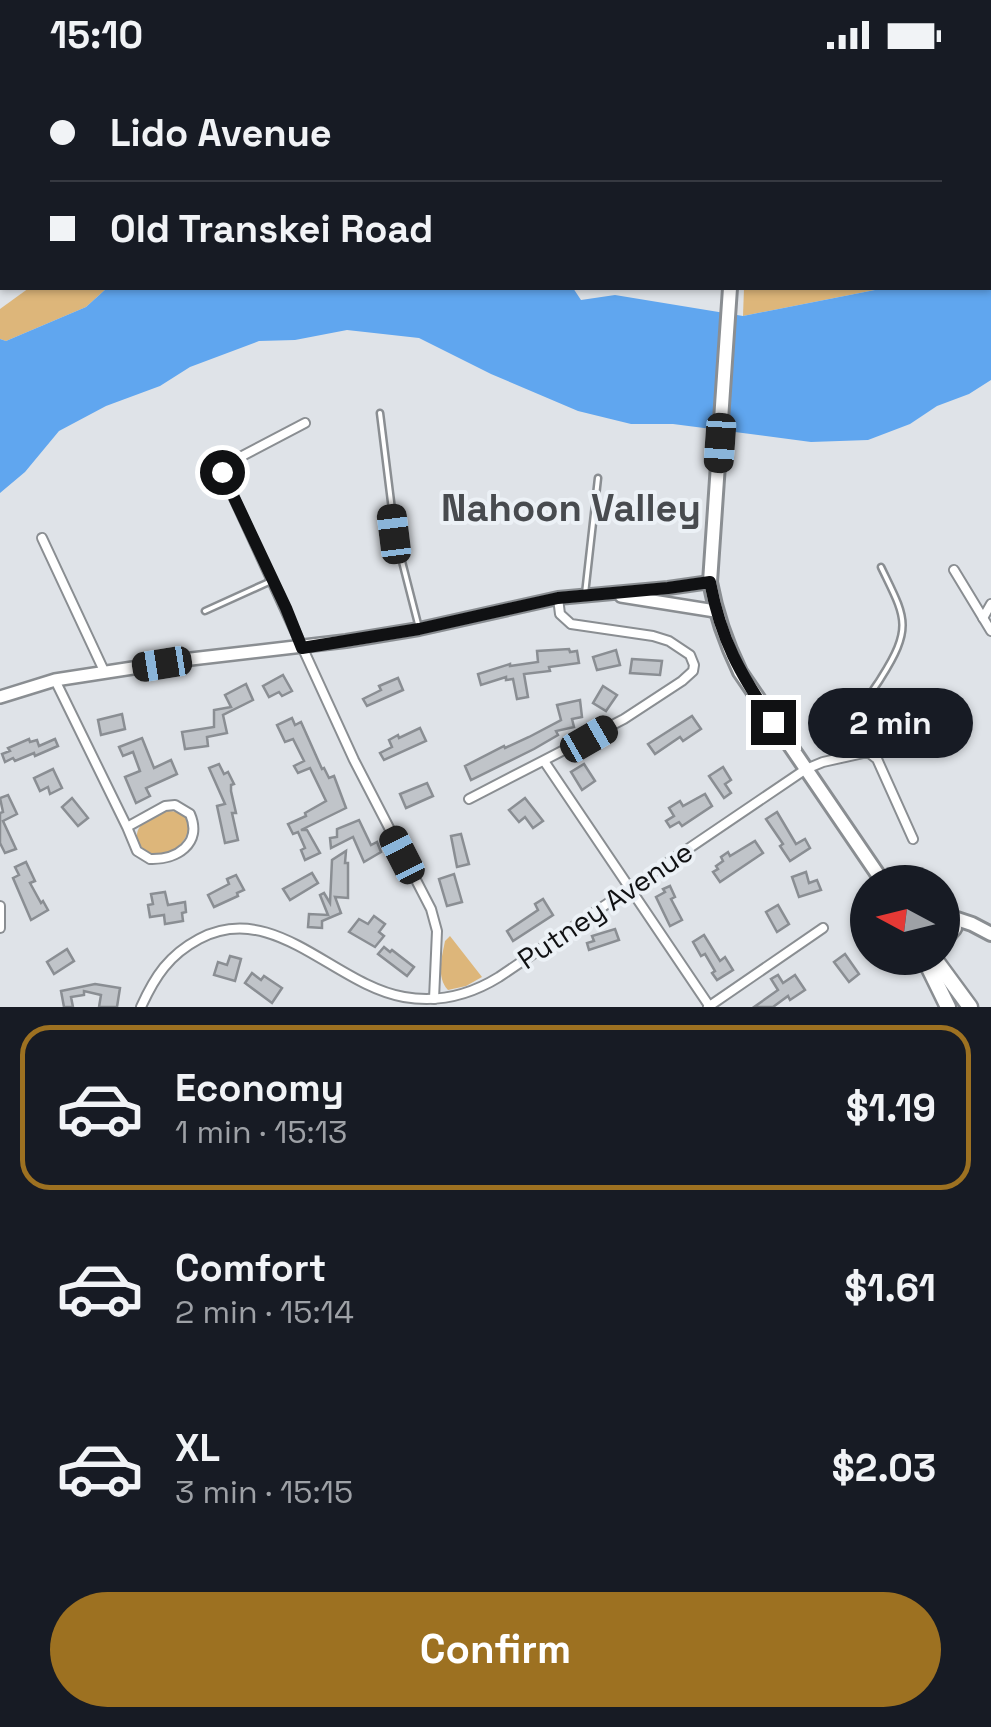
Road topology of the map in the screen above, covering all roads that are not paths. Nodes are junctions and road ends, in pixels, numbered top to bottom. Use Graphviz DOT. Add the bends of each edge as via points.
graph roads {
  1 [pos="730,290"];
  2 [pos="380,413"];
  3 [pos="306,423"];
  4 [pos="598,478"];
  5 [pos="42,538"];
  6 [pos="881,566"];
  7 [pos="954,570"];
  8 [pos="273,580"];
  9 [pos="710,582"];
  10 [pos="603,593"];
  11 [pos="585,594"];
  12 [pos="558,598"];
  13 [pos="991,604"];
  14 [pos="205,611"];
  15 [pos="716,611"];
  16 [pos="983,618"];
  17 [pos="419,629"];
  18 [pos="991,631"];
  19 [pos="302,648"];
  20 [pos="105,673"];
  21 [pos="55,680"];
  22 [pos="0,698"];
  23 [pos="871,753"];
  24 [pos="544,762"];
  25 [pos="806,770"];
  26 [pos="469,800"];
  27 [pos="127,827"];
  28 [pos="913,839"];
  29 [pos="874,865"];
  30 [pos="630,888"];
  31 [pos="0,906"];
  32 [pos="960,920"];
  33 [pos="0,928"];
  34 [pos="823,928"];
  35 [pos="960,929"];
  36 [pos="988,932"];
  37 [pos="939,975"];
  38 [pos="946,975"];
  39 [pos="434,999"];
  40 [pos="141,1007"];
  41 [pos="709,1007"];
  42 [pos="948,1007"];
  43 [pos="970,1007"];
  1 -- 9 [label="main road"];
  2 -- 17 [label="lane" via="394,534"];
  3 -- 8 [label="street" via="222,468"];
  4 -- 11 [label="lane"];
  5 -- 20 [label="street"];
  6 -- 23 [label="lane" via="904,624 869,698 877,728"];
  7 -- 16 [label="street"];
  8 -- 14 [label="lane"];
  8 -- 19 [label="street"];
  9 -- 10 [label="main road"];
  9 -- 15 [label="main road"];
  10 -- 11 [label="main road"];
  10 -- 15 [label="main road"];
  11 -- 12 [label="main road"];
  12 -- 17 [label="main road"];
  12 -- 24 [label="street" via="560,614 571,624 652,636 681,647 694,668 643,706"];
  13 -- 16 [label="street"];
  15 -- 25 [label="main road" via="740,672"];
  16 -- 18 [label="street"];
  17 -- 19 [label="main road"];
  19 -- 20 [label="main road"];
  19 -- 39 [label="street" via="434,917"];
  20 -- 21 [label="main road"];
  21 -- 22 [label="main road"];
  21 -- 27 [label="street"];
  23 -- 25 [label="street, Putney Avenue"];
  23 -- 28 [label="street"];
  24 -- 26 [label="street"];
  24 -- 30 [label="street"];
  25 -- 29 [label="main road"];
  25 -- 30 [label="street, Putney Avenue"];
  27 -- 27 [label="street" via="137,851 156,860 188,847 194,828 190,814 175,805"];
  30 -- 39 [label="street, Putney Avenue" via="491,982"];
  30 -- 41 [label="street"];
  31 -- 33 [label="street"];
  32 -- 36 [label="main road"];
  34 -- 41 [label="street"];
  35 -- 36 [label="main road"];
  37 -- 42 [label="highway"];
  38 -- 43 [label="highway"];
  39 -- 40 [label="street, Putney Avenue" via="380,990 271,932 230,929 177,952"];
}
